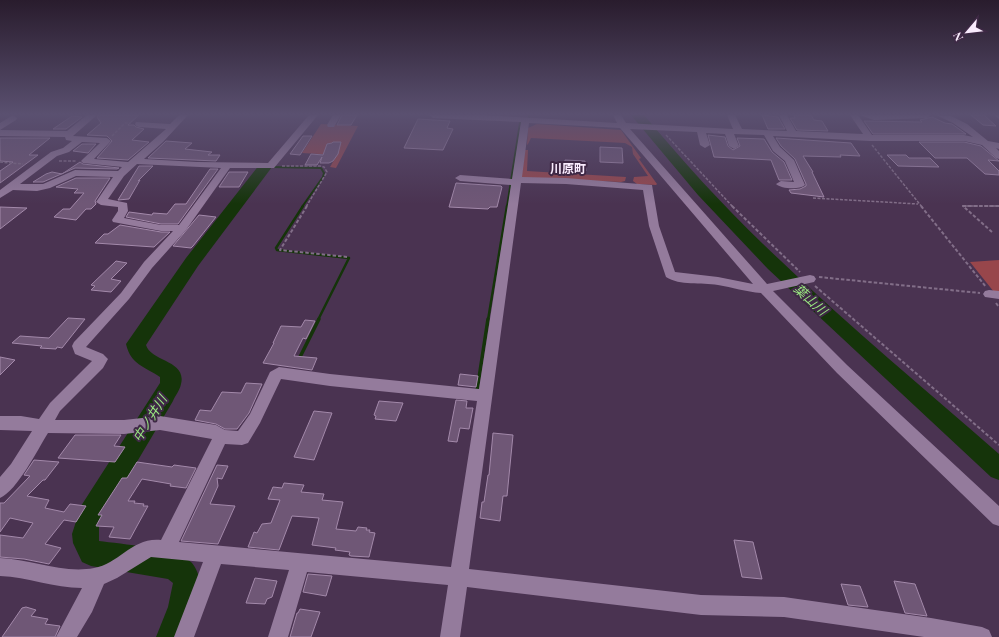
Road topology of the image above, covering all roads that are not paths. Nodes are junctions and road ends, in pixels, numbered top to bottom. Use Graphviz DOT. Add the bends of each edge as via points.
graph roads {
  1 [pos="73,145"];
  2 [pos="103,145"];
  3 [pos="152,145"];
  4 [pos="289,145"];
  5 [pos="521,145"];
  6 [pos="641,145"];
  7 [pos="774,145"];
  8 [pos="988,145"];
  9 [pos="999,156"];
  10 [pos="132,163"];
  11 [pos="23,164"];
  12 [pos="41,164"];
  13 [pos="228,165"];
  14 [pos="120,174"];
  15 [pos="460,178"];
  16 [pos="516,181"];
  17 [pos="781,184"];
  18 [pos="12,187"];
  19 [pos="0,195"];
  20 [pos="182,228"];
  21 [pos="808,279"];
  22 [pos="765,289"];
  23 [pos="484,396"];
  24 [pos="0,423"];
  25 [pos="44,426"];
  26 [pos="221,437"];
  27 [pos="0,490"];
  28 [pos="999,518"];
  29 [pos="166,549"];
  30 [pos="214,554"];
  31 [pos="301,562"];
  32 [pos="0,567"];
  33 [pos="459,576"];
  34 [pos="96,577"];
  35 [pos="66,637"];
  36 [pos="184,637"];
  37 [pos="278,637"];
  38 [pos="450,637"];
  39 [pos="982,637"];
  1 -- 12 [label="street"];
  2 -- 10 [label="street" via="86,161"];
  3 -- 10 [label="street"];
  4 -- 13 [label="street" via="271,166"];
  5 -- 16 [label="street"];
  6 -- 22 [label="street"];
  7 -- 17 [label="street" via="789,160 800,185"];
  8 -- 9 [label="street"];
  10 -- 13 [label="street"];
  10 -- 14 [label="street"];
  11 -- 12 [label="street"];
  12 -- 18 [label="street"];
  13 -- 20 [label="street"];
  14 -- 18 [label="street" via="75,173 46,186"];
  14 -- 20 [label="street" via="101,202 123,206 117,220 161,228"];
  15 -- 16 [label="street"];
  16 -- 22 [label="street" via="551,180 648,187 654,226 670,274 675,277"];
  16 -- 23 [label="street"];
  18 -- 19 [label="street"];
  20 -- 25 [label="street" via="79,346 84,353 96,355 101,359 55,407"];
  21 -- 22 [label="street"];
  22 -- 28 [label="street" via="837,364"];
  23 -- 26 [label="street" via="279,373 242,438"];
  23 -- 33 [label="street"];
  24 -- 25 [label="street"];
  25 -- 26 [label="street" via="124,427 160,423 216,432"];
  25 -- 27 [label="street" via="17,469"];
  26 -- 29 [label="street"];
  29 -- 30 [label="street"];
  29 -- 34 [label="street" via="150,548 120,567"];
  30 -- 31 [label="street"];
  30 -- 36 [label="street"];
  31 -- 33 [label="street"];
  31 -- 37 [label="street"];
  32 -- 34 [label="street" via="14,566 80,579"];
  33 -- 38 [label="street"];
  33 -- 39 [label="street" via="701,605 784,608"];
  34 -- 35 [label="street" via="85,604"];
}
